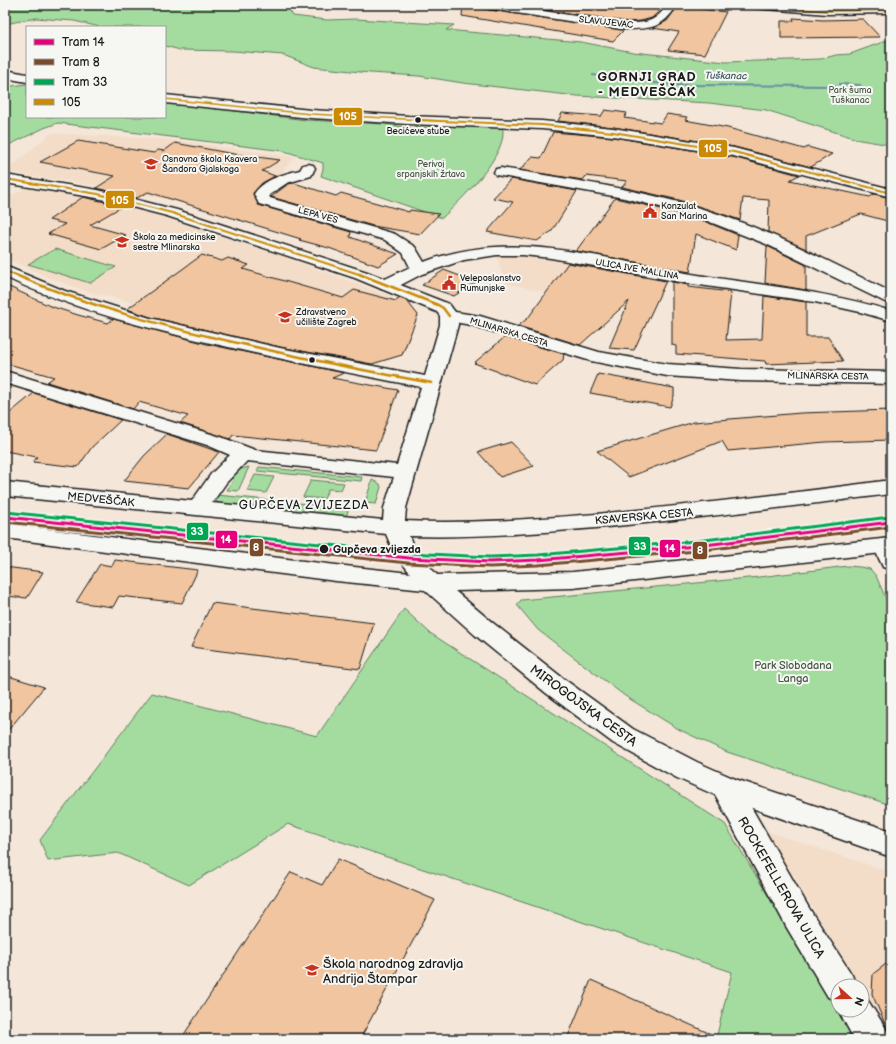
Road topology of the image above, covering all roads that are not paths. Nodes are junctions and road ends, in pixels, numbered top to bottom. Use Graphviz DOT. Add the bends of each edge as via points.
graph roads {
  1 [pos="484,5"];
  2 [pos="672,5"];
  3 [pos="755,5"];
  4 [pos="891,10"];
  5 [pos="5,74"];
  6 [pos="26,78"];
  7 [pos="166,99"];
  8 [pos="308,168"];
  9 [pos="501,172"];
  10 [pos="5,179"];
  11 [pos="891,193"];
  12 [pos="419,268"];
  13 [pos="5,271"];
  14 [pos="387,285"];
  15 [pos="891,298"];
  16 [pos="449,316"];
  17 [pos="891,316"];
  18 [pos="5,377"];
  19 [pos="891,378"];
  20 [pos="432,383"];
  21 [pos="244,453"];
  22 [pos="404,472"];
  23 [pos="891,487"];
  24 [pos="5,489"];
  25 [pos="198,508"];
  26 [pos="395,528"];
  27 [pos="5,531"];
  28 [pos="889,551"];
  29 [pos="431,583"];
  30 [pos="725,787"];
  31 [pos="891,844"];
  32 [pos="835,978"];
  33 [pos="860,1018"];
  34 [pos="873,1039"];
  1 -- 2 [label="street, SLAVUJEVAC" via="621,26 638,26 657,24 666,17"];
  3 -- 4 [label="street" via="827,11"];
  5 -- 6 [label="street"];
  7 -- 11 [label="street" via="304,114 542,125 613,132 734,152"];
  8 -- 12 [label="street, LEPA VES" via="306,173 269,186 261,194 264,201 390,237 409,250"];
  9 -- 15 [label="street" via="623,193 697,212 766,237"];
  10 -- 14 [label="street, MLINARSKA CESTA" via="98,194 158,209"];
  12 -- 14 [label="street, ULICA IVE MALLINA"];
  12 -- 17 [label="street, ULICA IVE MALLINA" via="453,258 495,251 549,253 687,278 822,298"];
  13 -- 20 [label="street" via="62,297 189,333"];
  14 -- 16 [label="street, MLINARSKA CESTA" via="443,308"];
  16 -- 19 [label="street, MLINARSKA CESTA" via="474,320 554,346 667,370 741,375"];
  16 -- 20 [label="street" via="449,325"];
  18 -- 21 [label="street" via="214,441"];
  20 -- 22 [label="street"];
  21 -- 22 [label="street" via="259,457"];
  21 -- 25 [label="street" via="212,484"];
  22 -- 26 [label="street" via="395,508"];
  23 -- 26 [label="street, KSAVERSKA CESTA" via="685,513 534,526 465,530"];
  24 -- 25 [label="street, MEDVEŠČAK"];
  25 -- 26 [label="street"];
  26 -- 29 [label="street" via="404,551"];
  27 -- 29 [label="street"];
  28 -- 29 [label="street" via="573,580"];
  29 -- 30 [label="street, MIROGOJSKA CESTA" via="555,686 623,736 686,770"];
  30 -- 31 [label="street, MIROGOJSKA CESTA"];
  30 -- 32 [label="street, ROCKEFELLEROVA ULICA" via="798,918"];
  33 -- 34 [label="street"];
}
